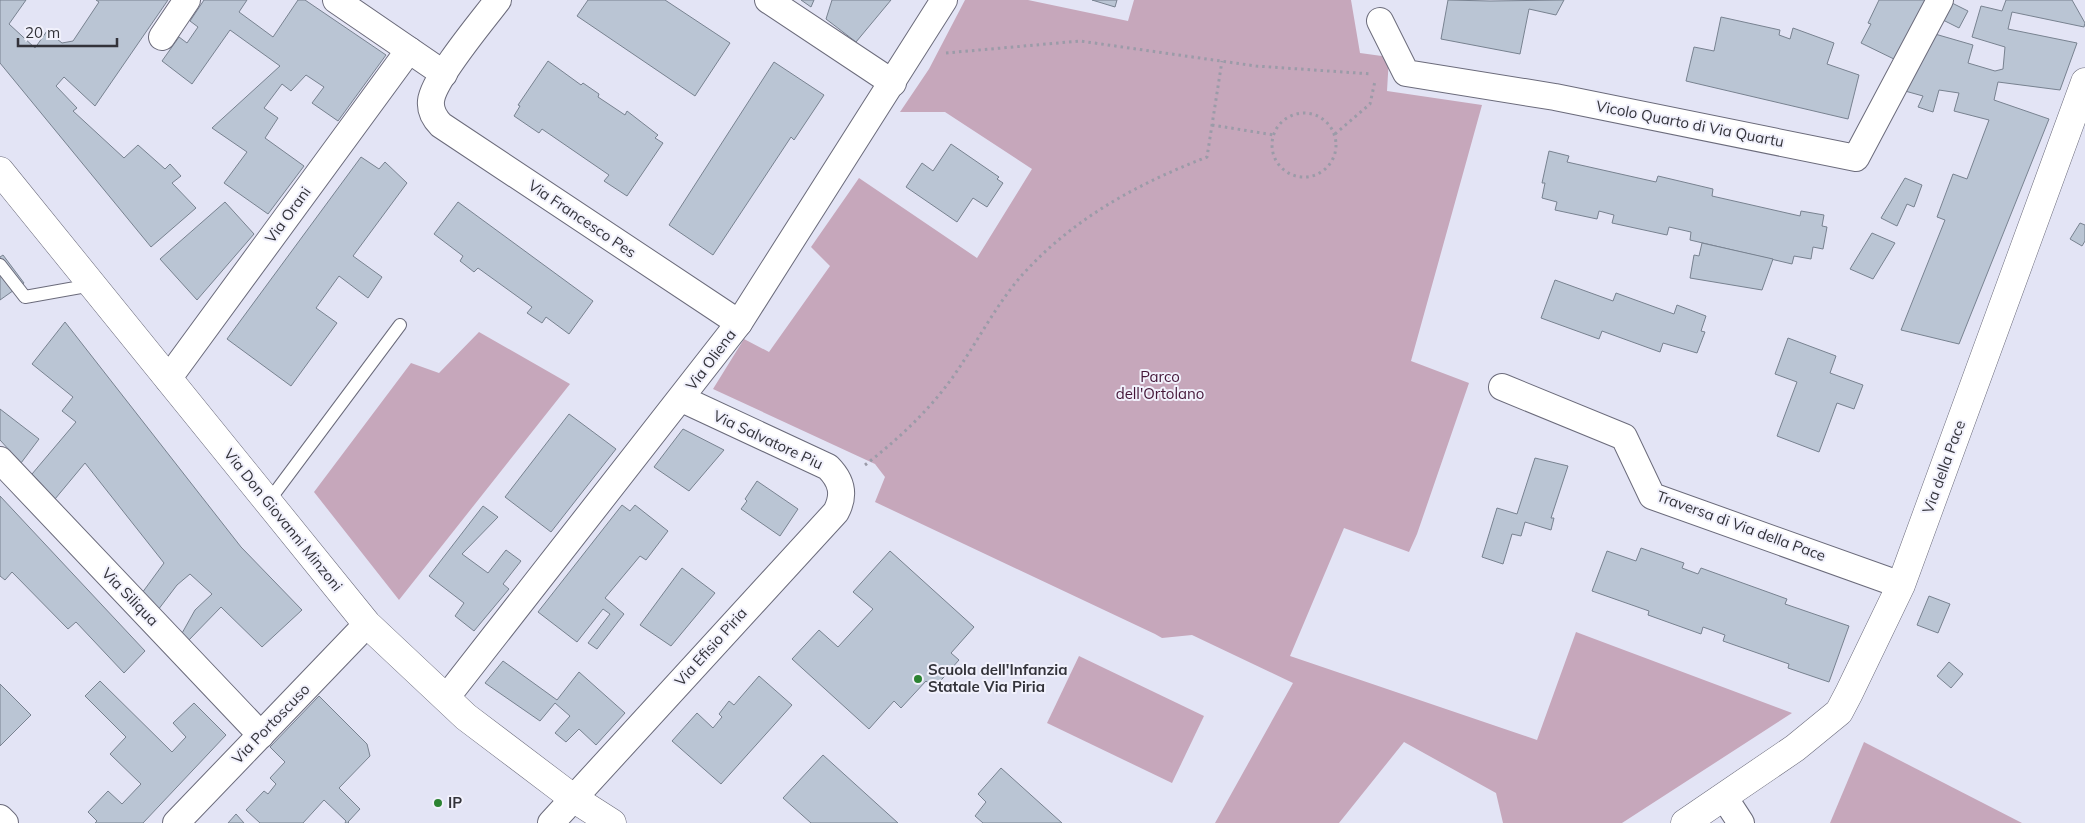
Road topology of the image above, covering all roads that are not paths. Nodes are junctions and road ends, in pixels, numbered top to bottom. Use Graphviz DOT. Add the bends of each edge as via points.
graph roads {
  1 [pos="187,0"];
  2 [pos="336,0"];
  3 [pos="498,0"];
  4 [pos="768,0"];
  5 [pos="944,0"];
  6 [pos="1940,0"];
  7 [pos="1380,21"];
  8 [pos="162,37"];
  9 [pos="409,50"];
  10 [pos="444,74"];
  11 [pos="2085,82"];
  12 [pos="893,83"];
  13 [pos="0,171"];
  14 [pos="0,266"];
  15 [pos="92,285"];
  16 [pos="738,323"];
  17 [pos="400,325"];
  18 [pos="168,379"];
  19 [pos="1502,387"];
  20 [pos="682,398"];
  21 [pos="0,460"];
  22 [pos="841,488"];
  23 [pos="268,502"];
  24 [pos="1901,585"];
  25 [pos="367,624"];
  26 [pos="446,698"];
  27 [pos="261,734"];
  28 [pos="1724,797"];
  29 [pos="573,798"];
  30 [pos="0,818"];
  31 [pos="5,823"];
  32 [pos="176,823"];
  33 [pos="550,823"];
  34 [pos="612,823"];
  35 [pos="1685,823"];
  36 [pos="1741,823"];
  1 -- 8 [label="street"];
  2 -- 9 [label="street"];
  3 -- 10 [label="street"];
  4 -- 12 [label="street"];
  5 -- 12 [label="street, Via Oliena"];
  6 -- 7 [label="street, Vicolo Quarto di Via Quartu" via="1856,158 1555,97 1406,73"];
  9 -- 10 [label="street"];
  9 -- 18 [label="street, Via Orani"];
  10 -- 16 [label="street, Via Francesco Pes" via="433,90 431,109 441,125"];
  11 -- 24 [label="street, Via della Pace"];
  12 -- 16 [label="street, Via Oliena"];
  13 -- 15 [label="street, Via Don Giovanni Minzoni"];
  14 -- 15 [label="lane" via="25,297"];
  15 -- 18 [label="street, Via Don Giovanni Minzoni"];
  16 -- 20 [label="street, Via Oliena"];
  17 -- 23 [label="lane"];
  18 -- 23 [label="street, Via Don Giovanni Minzoni"];
  19 -- 24 [label="street, Traversa di Via della Pace" via="1624,437 1652,496"];
  20 -- 22 [label="street, Via Salvatore Piu" via="828,467 836,474"];
  20 -- 26 [label="street, Via Oliena"];
  21 -- 27 [label="street, Via Siliqua"];
  22 -- 29 [label="street, Via Efisio Piria" via="836,512"];
  23 -- 25 [label="street, Via Don Giovanni Minzoni"];
  24 -- 28 [label="street, Via della Pace" via="1838,712 1795,748"];
  25 -- 26 [label="street, Via Don Giovanni Minzoni"];
  25 -- 27 [label="street, Via Portoscuso"];
  26 -- 29 [label="street, Via Don Giovanni Minzoni" via="466,717"];
  27 -- 32 [label="street, Via Portoscuso"];
  28 -- 35 [label="street, Via della Pace"];
  28 -- 36 [label="street"];
  29 -- 33 [label="street, Via Efisio Piria"];
  29 -- 34 [label="street, Via Don Giovanni Minzoni"];
  30 -- 31 [label="street"];
}
